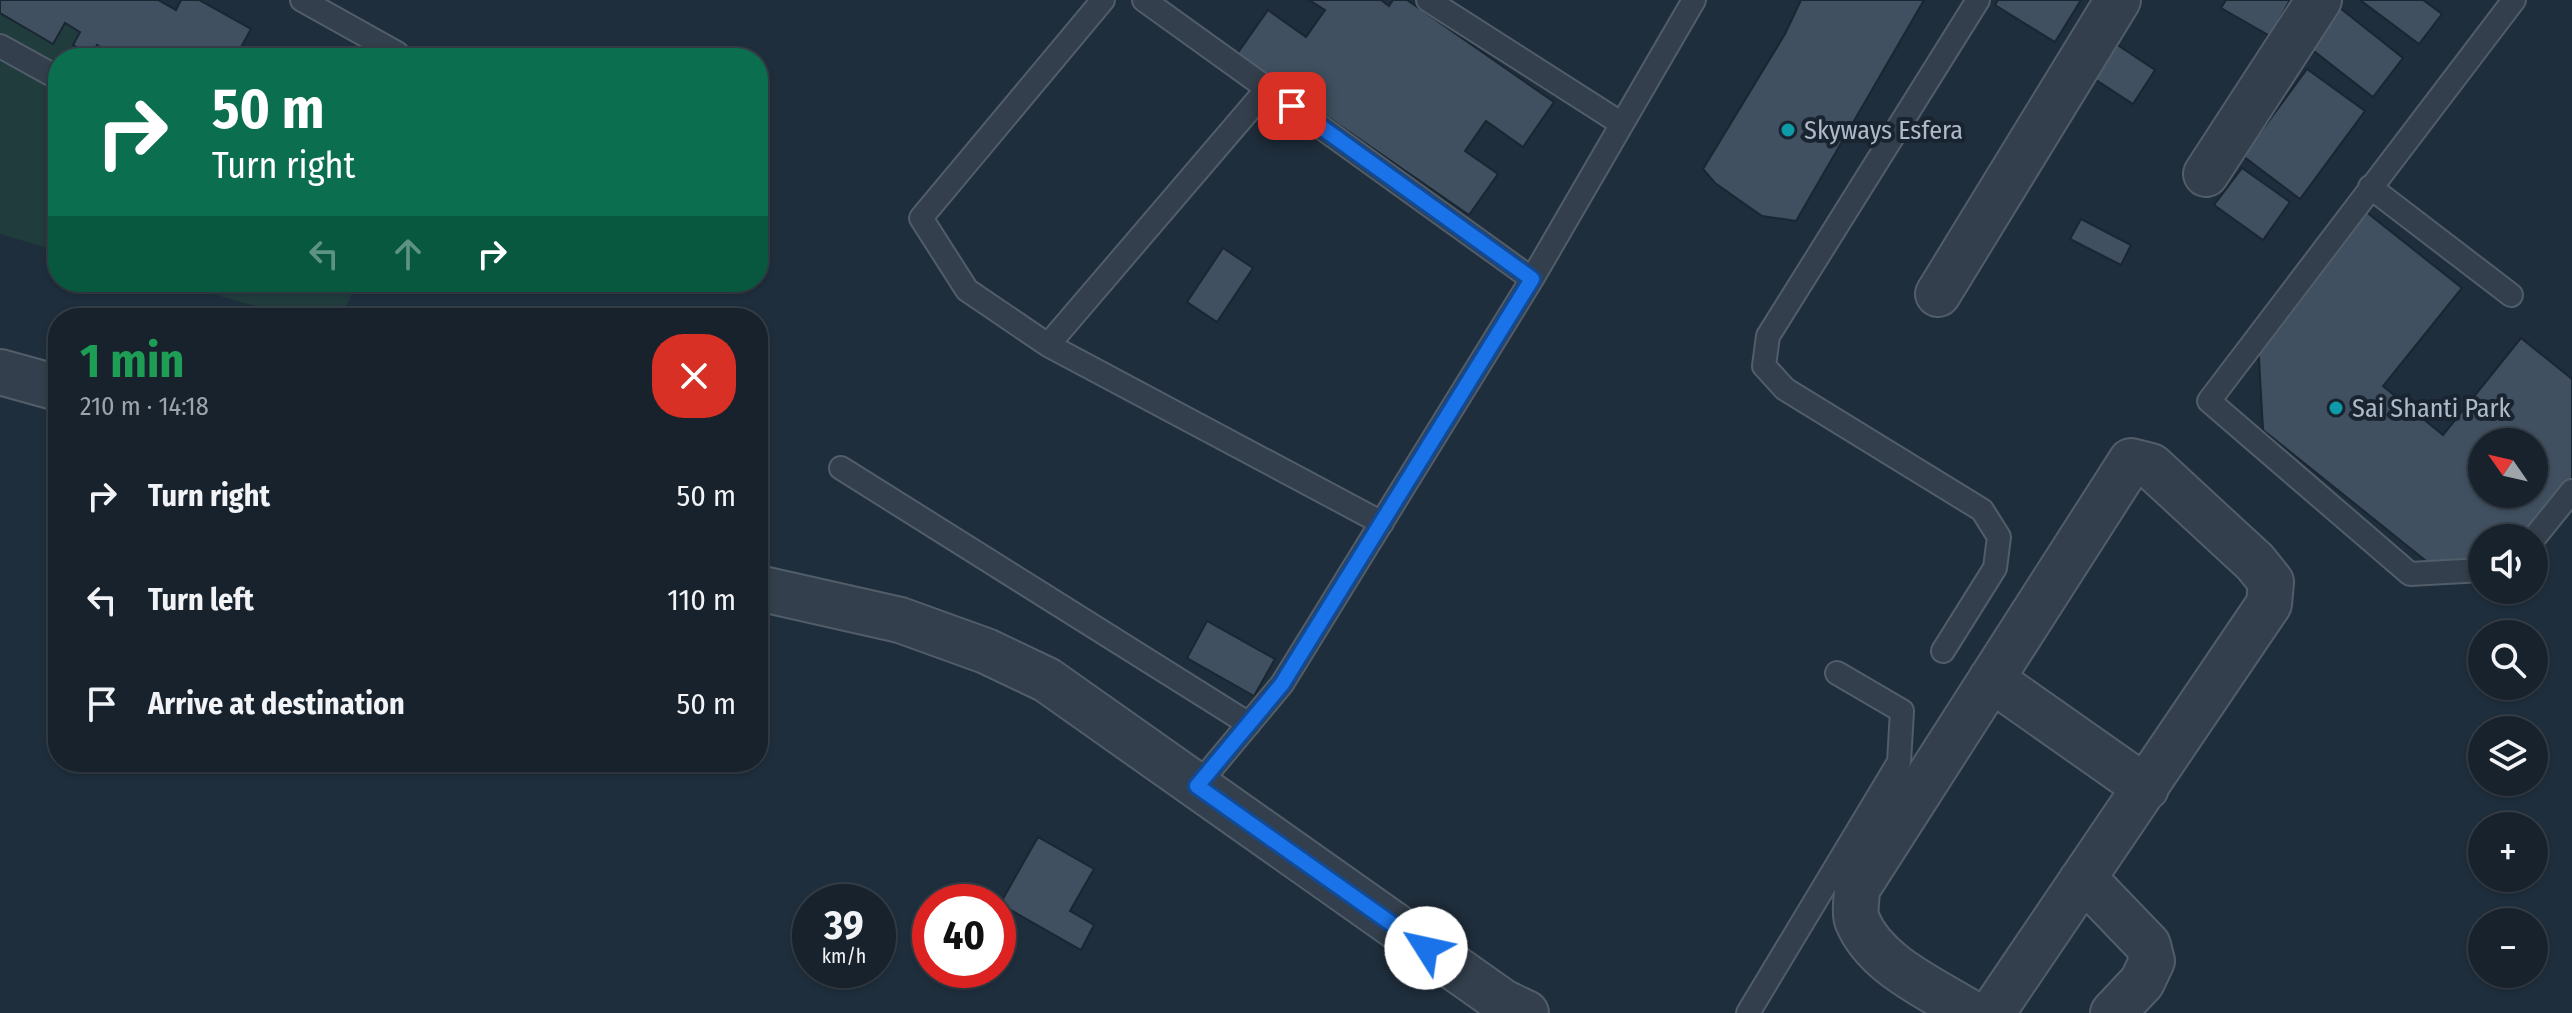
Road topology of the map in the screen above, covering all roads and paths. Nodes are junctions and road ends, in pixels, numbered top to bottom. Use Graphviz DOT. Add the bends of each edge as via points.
graph roads {
  1 [pos="302,0"];
  2 [pos="1103,0"];
  3 [pos="1144,0"];
  4 [pos="1428,0"];
  5 [pos="1694,0"];
  6 [pos="1978,0"];
  7 [pos="2118,0"];
  8 [pos="2319,0"];
  9 [pos="2514,0"];
  10 [pos="0,46"];
  11 [pos="388,48"];
  12 [pos="48,72"];
  13 [pos="1267,89"];
  14 [pos="1622,124"];
  15 [pos="2206,174"];
  16 [pos="2370,187"];
  17 [pos="1532,279"];
  18 [pos="1938,294"];
  19 [pos="2511,295"];
  20 [pos="1048,345"];
  21 [pos="0,372"];
  22 [pos="48,385"];
  23 [pos="841,468"];
  24 [pos="2572,491"];
  25 [pos="1382,523"];
  26 [pos="2545,524"];
  27 [pos="2468,571"];
  28 [pos="773,592"];
  29 [pos="1943,651"];
  30 [pos="1837,673"];
  31 [pos="1991,679"];
  32 [pos="1249,724"];
  33 [pos="1197,786"];
  34 [pos="2146,788"];
  35 [pos="2081,881"];
  36 [pos="1526,1013"];
  37 [pos="1748,1013"];
  38 [pos="1971,1013"];
  39 [pos="1992,1013"];
  40 [pos="2113,1013"];
  1 -- 11 [label="lane"];
  2 -- 20 [label="lane" via="921,218 967,290"];
  3 -- 13 [label="lane"];
  4 -- 14 [label="lane"];
  5 -- 14 [label="lane"];
  6 -- 29 [label="lane" via="1768,336 1764,366 1785,389 1982,510 1999,537 1995,568"];
  7 -- 18 [label="street"];
  8 -- 15 [label="street"];
  9 -- 16 [label="lane"];
  10 -- 12 [label="lane"];
  13 -- 17 [label="lane"];
  13 -- 20 [label="lane"];
  14 -- 17 [label="lane"];
  16 -- 19 [label="lane"];
  16 -- 27 [label="lane" via="2209,401 2410,574"];
  17 -- 25 [label="lane"];
  20 -- 25 [label="lane"];
  21 -- 22 [label="street"];
  23 -- 32 [label="lane"];
  24 -- 26 [label="lane"];
  25 -- 32 [label="lane" via="1282,684"];
  28 -- 33 [label="street" via="900,620 986,651 1047,680"];
  30 -- 37 [label="lane" via="1902,711 1899,762"];
  31 -- 34 [label="street"];
  31 -- 34 [label="street" via="2131,461 2151,466 2271,582 2269,604"];
  31 -- 38 [label="street" via="1857,889 1856,917 1870,940 1897,968"];
  32 -- 33 [label="lane"];
  33 -- 36 [label="street" via="1503,1002"];
  34 -- 35 [label="street"];
  35 -- 39 [label="street"];
  35 -- 40 [label="street" via="2148,945 2152,961 2142,982"];
}
